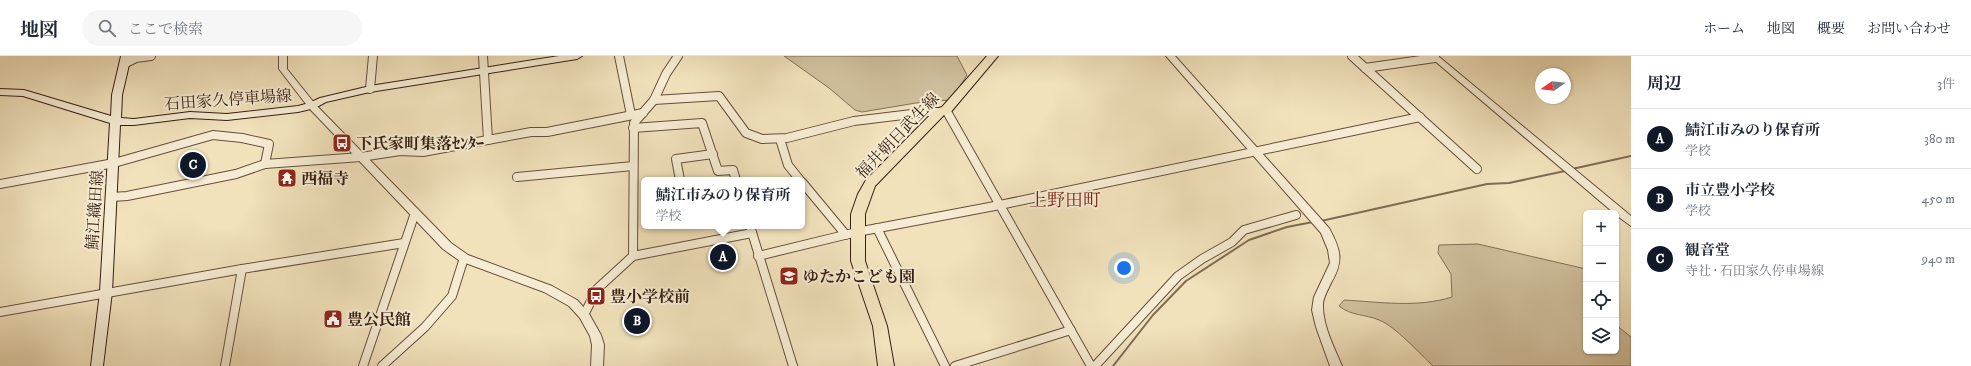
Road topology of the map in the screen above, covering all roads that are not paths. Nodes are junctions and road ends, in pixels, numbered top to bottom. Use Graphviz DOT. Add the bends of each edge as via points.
graph roads {
  1 [pos="151,56"];
  2 [pos="283,56"];
  3 [pos="373,56"];
  4 [pos="483,56"];
  5 [pos="577,56"];
  6 [pos="619,56"];
  7 [pos="678,56"];
  8 [pos="1170,56"];
  9 [pos="1352,56"];
  10 [pos="991,57"];
  11 [pos="1434,57"];
  12 [pos="125,60"];
  13 [pos="1365,68"];
  14 [pos="483,71"];
  15 [pos="370,89"];
  16 [pos="0,92"];
  17 [pos="654,100"];
  18 [pos="312,106"];
  19 [pos="943,111"];
  20 [pos="643,113"];
  21 [pos="630,115"];
  22 [pos="1420,118"];
  23 [pos="116,121"];
  24 [pos="633,128"];
  25 [pos="780,139"];
  26 [pos="488,140"];
  27 [pos="1255,152"];
  28 [pos="713,154"];
  29 [pos="361,156"];
  30 [pos="114,163"];
  31 [pos="265,164"];
  32 [pos="633,166"];
  33 [pos="1477,169"];
  34 [pos="679,177"];
  35 [pos="735,177"];
  36 [pos="798,177"];
  37 [pos="517,178"];
  38 [pos="0,184"];
  39 [pos="805,185"];
  40 [pos="112,197"];
  41 [pos="1000,205"];
  42 [pos="415,213"];
  43 [pos="1296,215"];
  44 [pos="1631,222"];
  45 [pos="877,228"];
  46 [pos="751,230"];
  47 [pos="851,234"];
  48 [pos="404,243"];
  49 [pos="633,256"];
  50 [pos="758,256"];
  51 [pos="464,258"];
  52 [pos="242,269"];
  53 [pos="106,292"];
  54 [pos="0,312"];
  55 [pos="584,314"];
  56 [pos="1071,330"];
  57 [pos="97,366"];
  58 [pos="225,366"];
  59 [pos="363,366"];
  60 [pos="382,366"];
  61 [pos="597,366"];
  62 [pos="793,366"];
  63 [pos="886,366"];
  64 [pos="945,366"];
  65 [pos="955,366"];
  66 [pos="1091,366"];
  67 [pos="1095,366"];
  68 [pos="1336,366"];
  1 -- 12 [label="street"];
  2 -- 18 [label="street" via="283,69"];
  3 -- 15 [label="street"];
  4 -- 14 [label="street"];
  5 -- 14 [label="main road, 石田家久停車場線"];
  6 -- 21 [label="street"];
  7 -- 17 [label="street"];
  8 -- 27 [label="street"];
  9 -- 13 [label="street"];
  10 -- 19 [label="main road, 福井朝日武生線"];
  11 -- 13 [label="street"];
  11 -- 44 [label="street"];
  12 -- 23 [label="main road, 鯖江織田線" via="117,95"];
  13 -- 22 [label="street"];
  14 -- 15 [label="main road, 石田家久停車場線"];
  14 -- 26 [label="street"];
  15 -- 18 [label="main road, 石田家久停車場線" via="323,100"];
  16 -- 23 [label="main road, 石田家久停車場線" via="24,93"];
  17 -- 20 [label="street"];
  17 -- 25 [label="street" via="719,96 724,99 749,135"];
  18 -- 23 [label="main road, 石田家久停車場線" via="227,117 190,115 134,122"];
  18 -- 29 [label="street"];
  19 -- 25 [label="street" via="850,122 812,134"];
  19 -- 41 [label="street"];
  19 -- 47 [label="main road, 福井朝日武生線" via="870,183"];
  20 -- 21 [label="street"];
  20 -- 24 [label="street"];
  21 -- 26 [label="street" via="547,132 531,132"];
  22 -- 27 [label="street"];
  22 -- 33 [label="street"];
  23 -- 30 [label="main road, 鯖江織田線"];
  24 -- 28 [label="street" via="702,123"];
  24 -- 32 [label="street"];
  25 -- 36 [label="street" via="788,165"];
  26 -- 29 [label="street" via="423,152 400,151"];
  27 -- 41 [label="street"];
  27 -- 68 [label="street" via="1325,231 1333,247 1333,268 1319,293 1317,304"];
  28 -- 34 [label="street" via="676,159"];
  28 -- 35 [label="street" via="718,171 733,170"];
  29 -- 31 [label="street"];
  29 -- 42 [label="street"];
  30 -- 31 [label="street" via="213,135 269,144"];
  30 -- 38 [label="street"];
  30 -- 40 [label="main road, 鯖江織田線"];
  31 -- 40 [label="street" via="236,174"];
  32 -- 37 [label="street"];
  32 -- 49 [label="street"];
  39 -- 47 [label="street"];
  40 -- 53 [label="main road, 鯖江織田線"];
  41 -- 45 [label="street"];
  41 -- 56 [label="street"];
  42 -- 48 [label="street"];
  42 -- 51 [label="street" via="447,246"];
  43 -- 67 [label="street" via="1244,230 1232,242 1178,276"];
  45 -- 47 [label="street"];
  45 -- 64 [label="street"];
  46 -- 49 [label="street"];
  46 -- 50 [label="street"];
  47 -- 50 [label="street"];
  47 -- 63 [label="main road, 福井朝日武生線" via="880,326"];
  48 -- 52 [label="street"];
  48 -- 59 [label="street"];
  49 -- 55 [label="street" via="597,290"];
  50 -- 62 [label="street"];
  51 -- 55 [label="street" via="559,294"];
  51 -- 60 [label="street" via="452,296 425,327"];
  52 -- 53 [label="street"];
  52 -- 58 [label="street"];
  53 -- 54 [label="street"];
  53 -- 57 [label="main road, 鯖江織田線"];
  55 -- 61 [label="street" via="598,345"];
  56 -- 65 [label="street"];
  56 -- 66 [label="street"];
}
